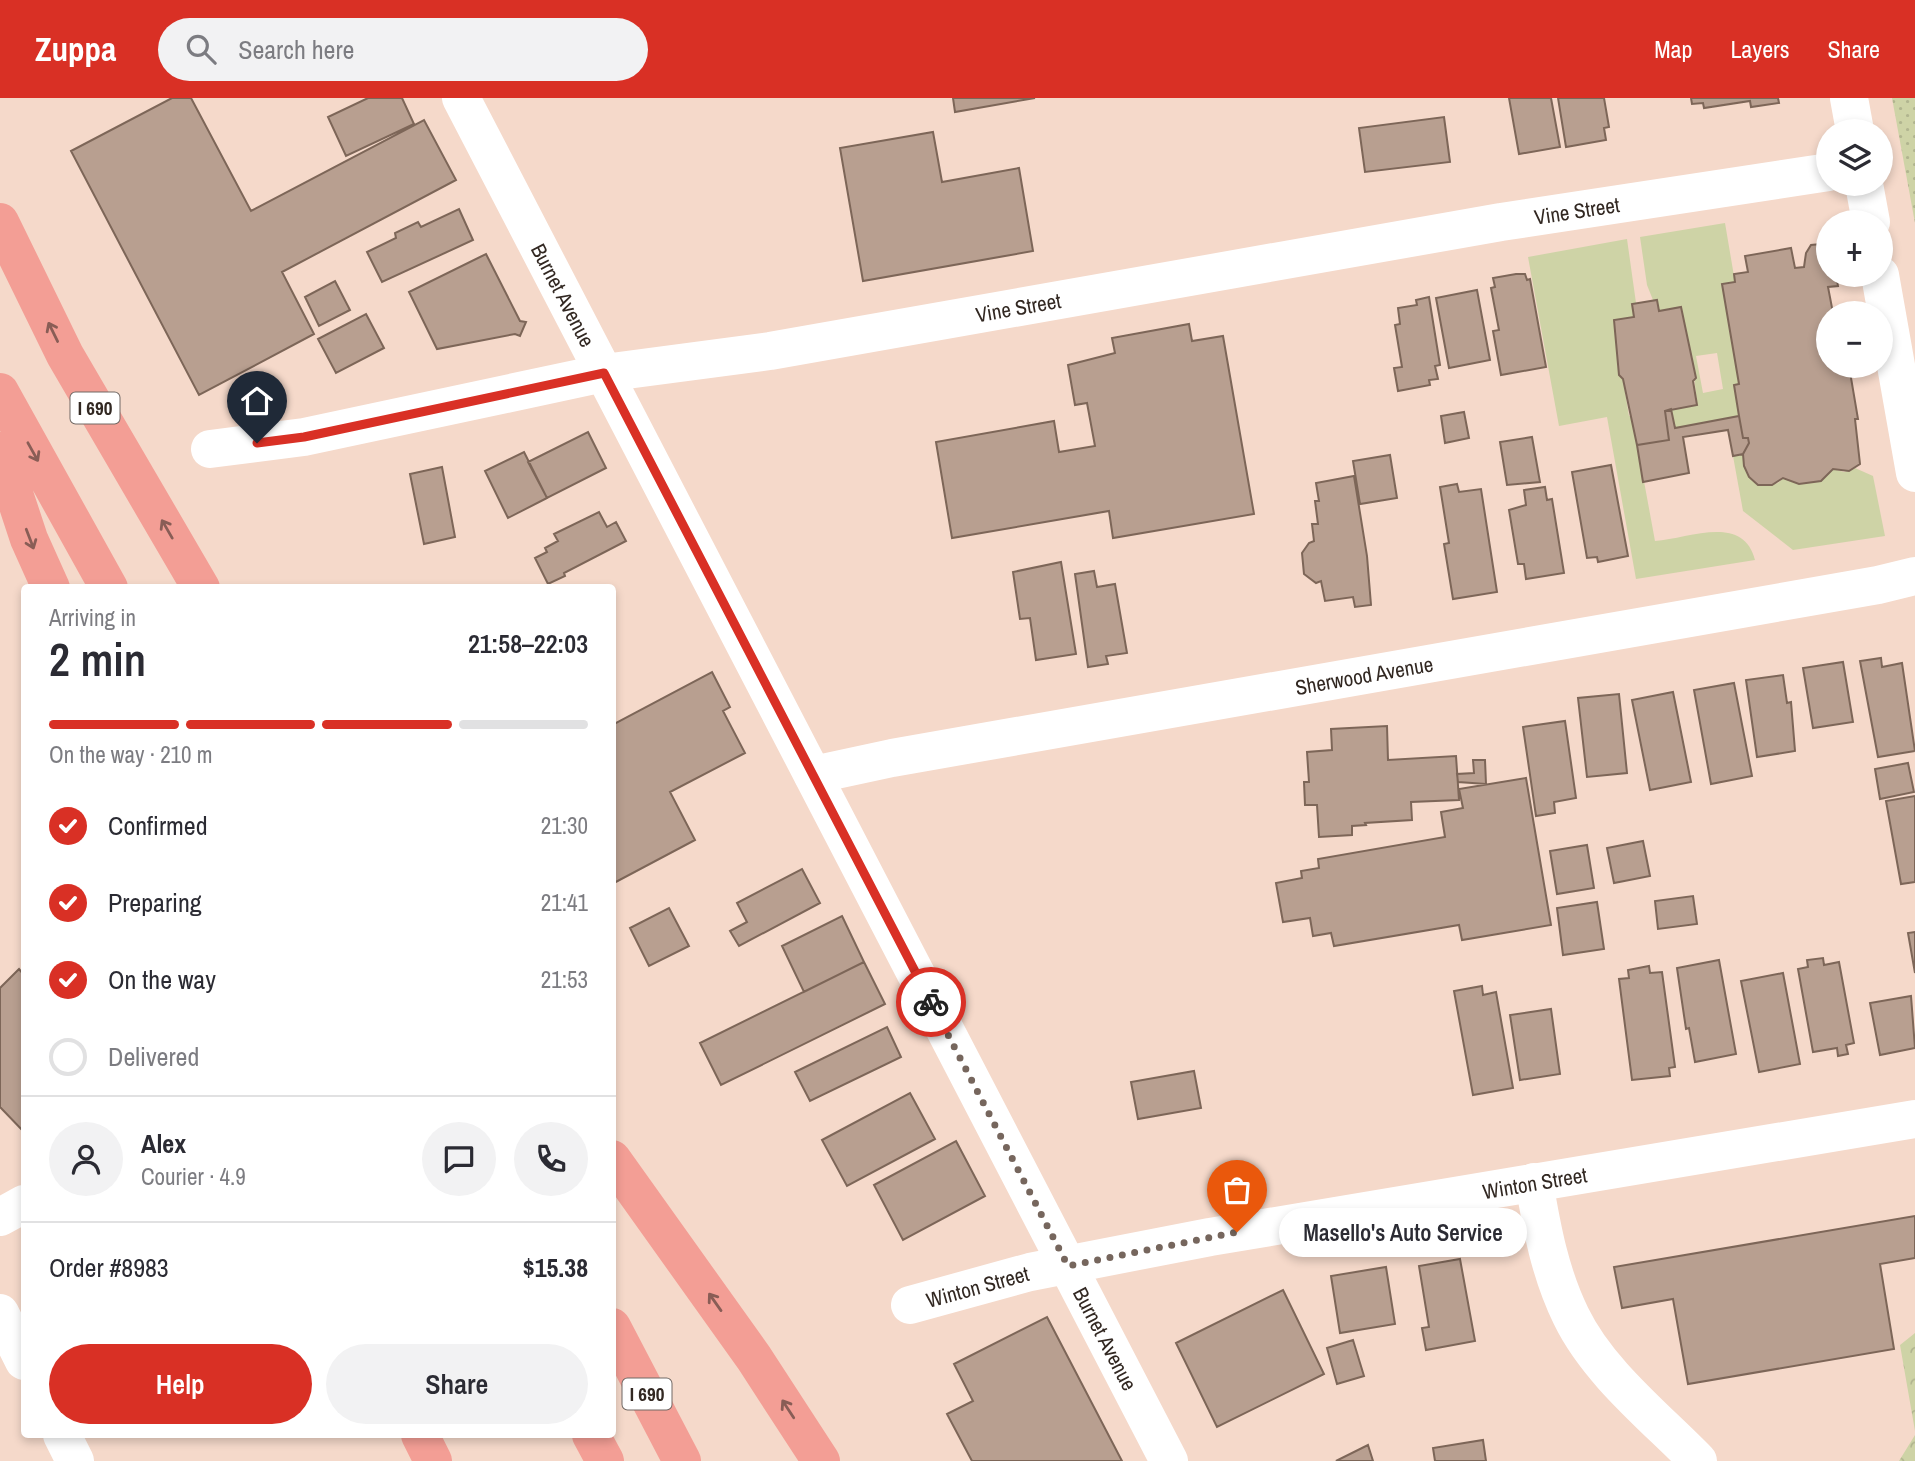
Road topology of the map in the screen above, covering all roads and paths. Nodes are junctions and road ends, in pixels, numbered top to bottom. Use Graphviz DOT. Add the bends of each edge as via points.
graph roads {
  1 [pos="461,98"];
  2 [pos="1849,98"];
  3 [pos="1853,119"];
  4 [pos="1816,174"];
  5 [pos="0,222"];
  6 [pos="1882,287"];
  7 [pos="604,373"];
  8 [pos="0,392"];
  9 [pos="210,449"];
  10 [pos="0,451"];
  11 [pos="1915,473"];
  12 [pos="1915,576"];
  13 [pos="49,584"];
  14 [pos="107,584"];
  15 [pos="199,584"];
  16 [pos="813,775"];
  17 [pos="1915,1119"];
  18 [pos="616,1164"];
  19 [pos="1534,1182"];
  20 [pos="21,1206"];
  21 [pos="0,1217"];
  22 [pos="1068,1266"];
  23 [pos="910,1305"];
  24 [pos="9,1314"];
  25 [pos="616,1335"];
  26 [pos="21,1352"];
  27 [pos="64,1438"];
  28 [pos="422,1438"];
  29 [pos="593,1438"];
  30 [pos="75,1461"];
  31 [pos="433,1461"];
  32 [pos="606,1461"];
  33 [pos="682,1461"];
  34 [pos="821,1461"];
  35 [pos="1169,1461"];
  36 [pos="1698,1461"];
  1 -- 7 [label="street, Burnet Avenue"];
  2 -- 3 [label="street"];
  4 -- 7 [label="street, Vine Street" via="1488,224 770,351"];
  15 -- 5 [label="highway, I 690, one-way" via="65,355"];
  6 -- 11 [label="street"];
  7 -- 9 [label="street, Vine Street" via="304,437"];
  7 -- 16 [label="street, Burnet Avenue"];
  8 -- 14 [label="highway, one-way"];
  10 -- 13 [label="highway, one-way"];
  12 -- 16 [label="street, Sherwood Avenue"];
  16 -- 22 [label="street, Burnet Avenue"];
  17 -- 19 [label="street, Winton Street"];
  34 -- 18 [label="highway, one-way"];
  19 -- 22 [label="street, Winton Street"];
  19 -- 36 [label="street" via="1546,1252 1572,1318 1617,1378"];
  20 -- 21 [label="street"];
  22 -- 23 [label="street, Winton Street"];
  22 -- 35 [label="street, Burnet Avenue"];
  24 -- 26 [label="street"];
  25 -- 33 [label="highway, I 690"];
  27 -- 30 [label="street"];
  28 -- 31 [label="highway"];
  29 -- 32 [label="highway"];
}
